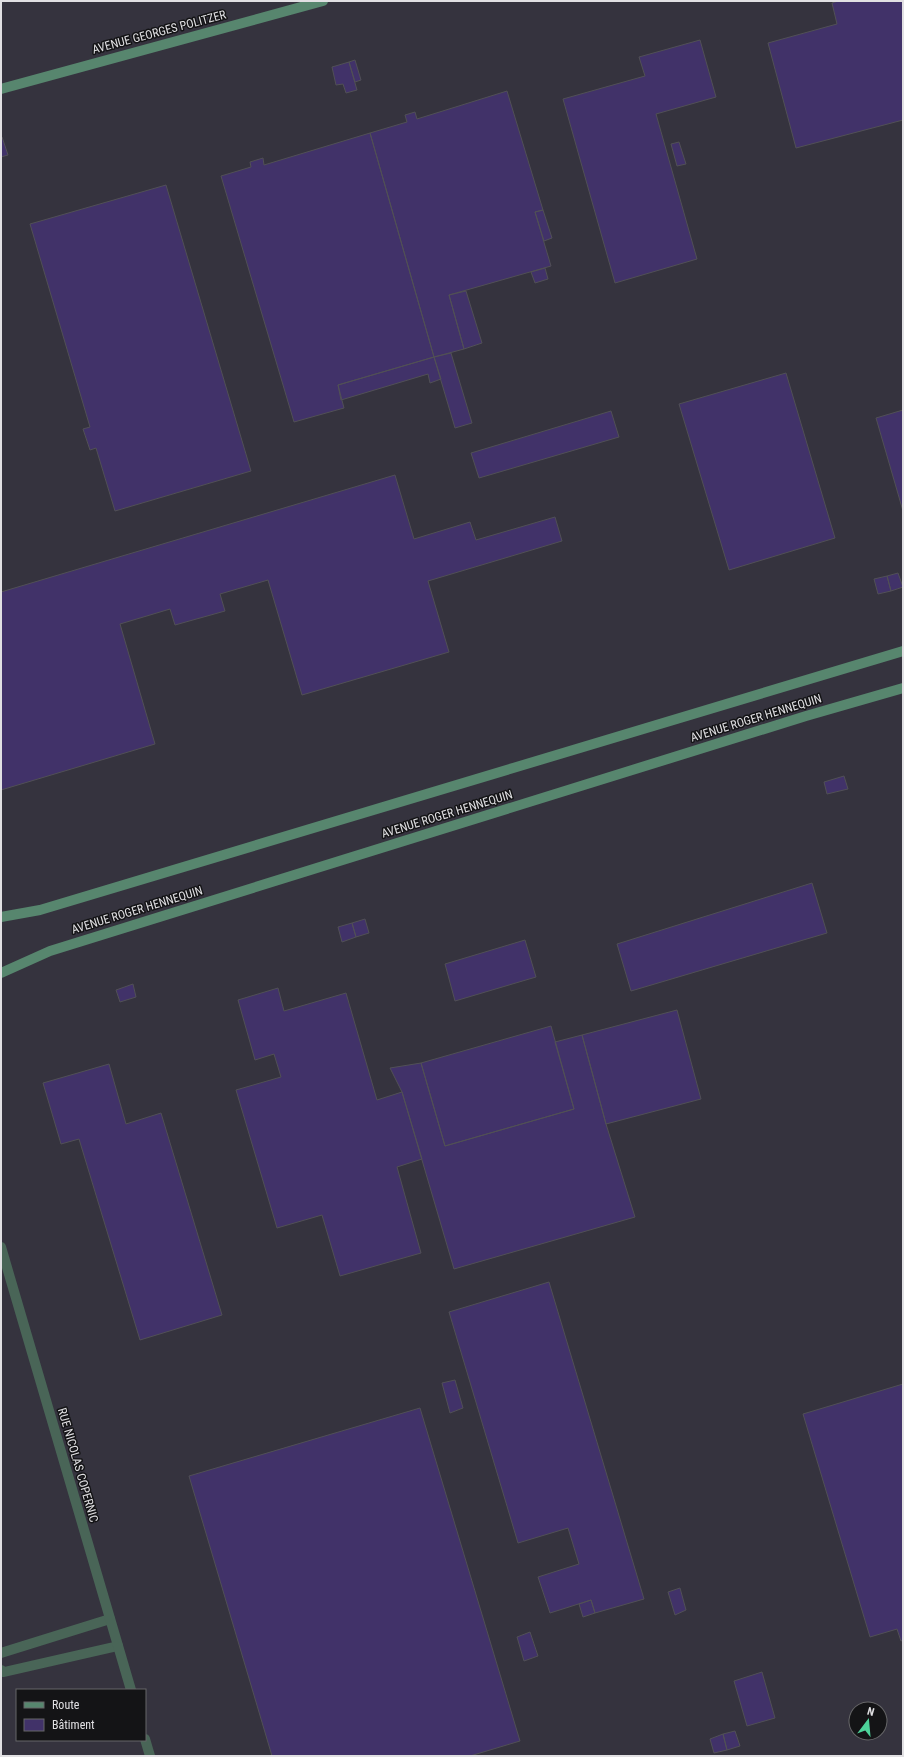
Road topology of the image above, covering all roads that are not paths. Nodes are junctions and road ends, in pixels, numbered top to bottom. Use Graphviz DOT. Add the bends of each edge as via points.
graph roads {
  1 [pos="323,1"];
  2 [pos="1,89"];
  3 [pos="903,651"];
  4 [pos="903,688"];
  5 [pos="1,917"];
  6 [pos="1,973"];
  7 [pos="1,1247"];
  8 [pos="110,1619"];
  9 [pos="118,1646"];
  10 [pos="1,1653"];
  11 [pos="1,1670"];
  12 [pos="131,1689"];
  13 [pos="146,1741"];
  14 [pos="150,1756"];
  1 -- 2 [label="street, AVENUE GEORGES POLITZER"];
  3 -- 5 [label="street, AVENUE ROGER HENNEQUIN" via="40,910"];
  4 -- 6 [label="street, AVENUE ROGER HENNEQUIN" via="50,952"];
  7 -- 8 [label="street, RUE NICOLAS COPERNIC"];
  8 -- 9 [label="street, RUE NICOLAS COPERNIC"];
  8 -- 10 [label="street"];
  9 -- 11 [label="street" via="4,1672"];
  9 -- 12 [label="street, RUE NICOLAS COPERNIC"];
  13 -- 14 [label="street"];
}
